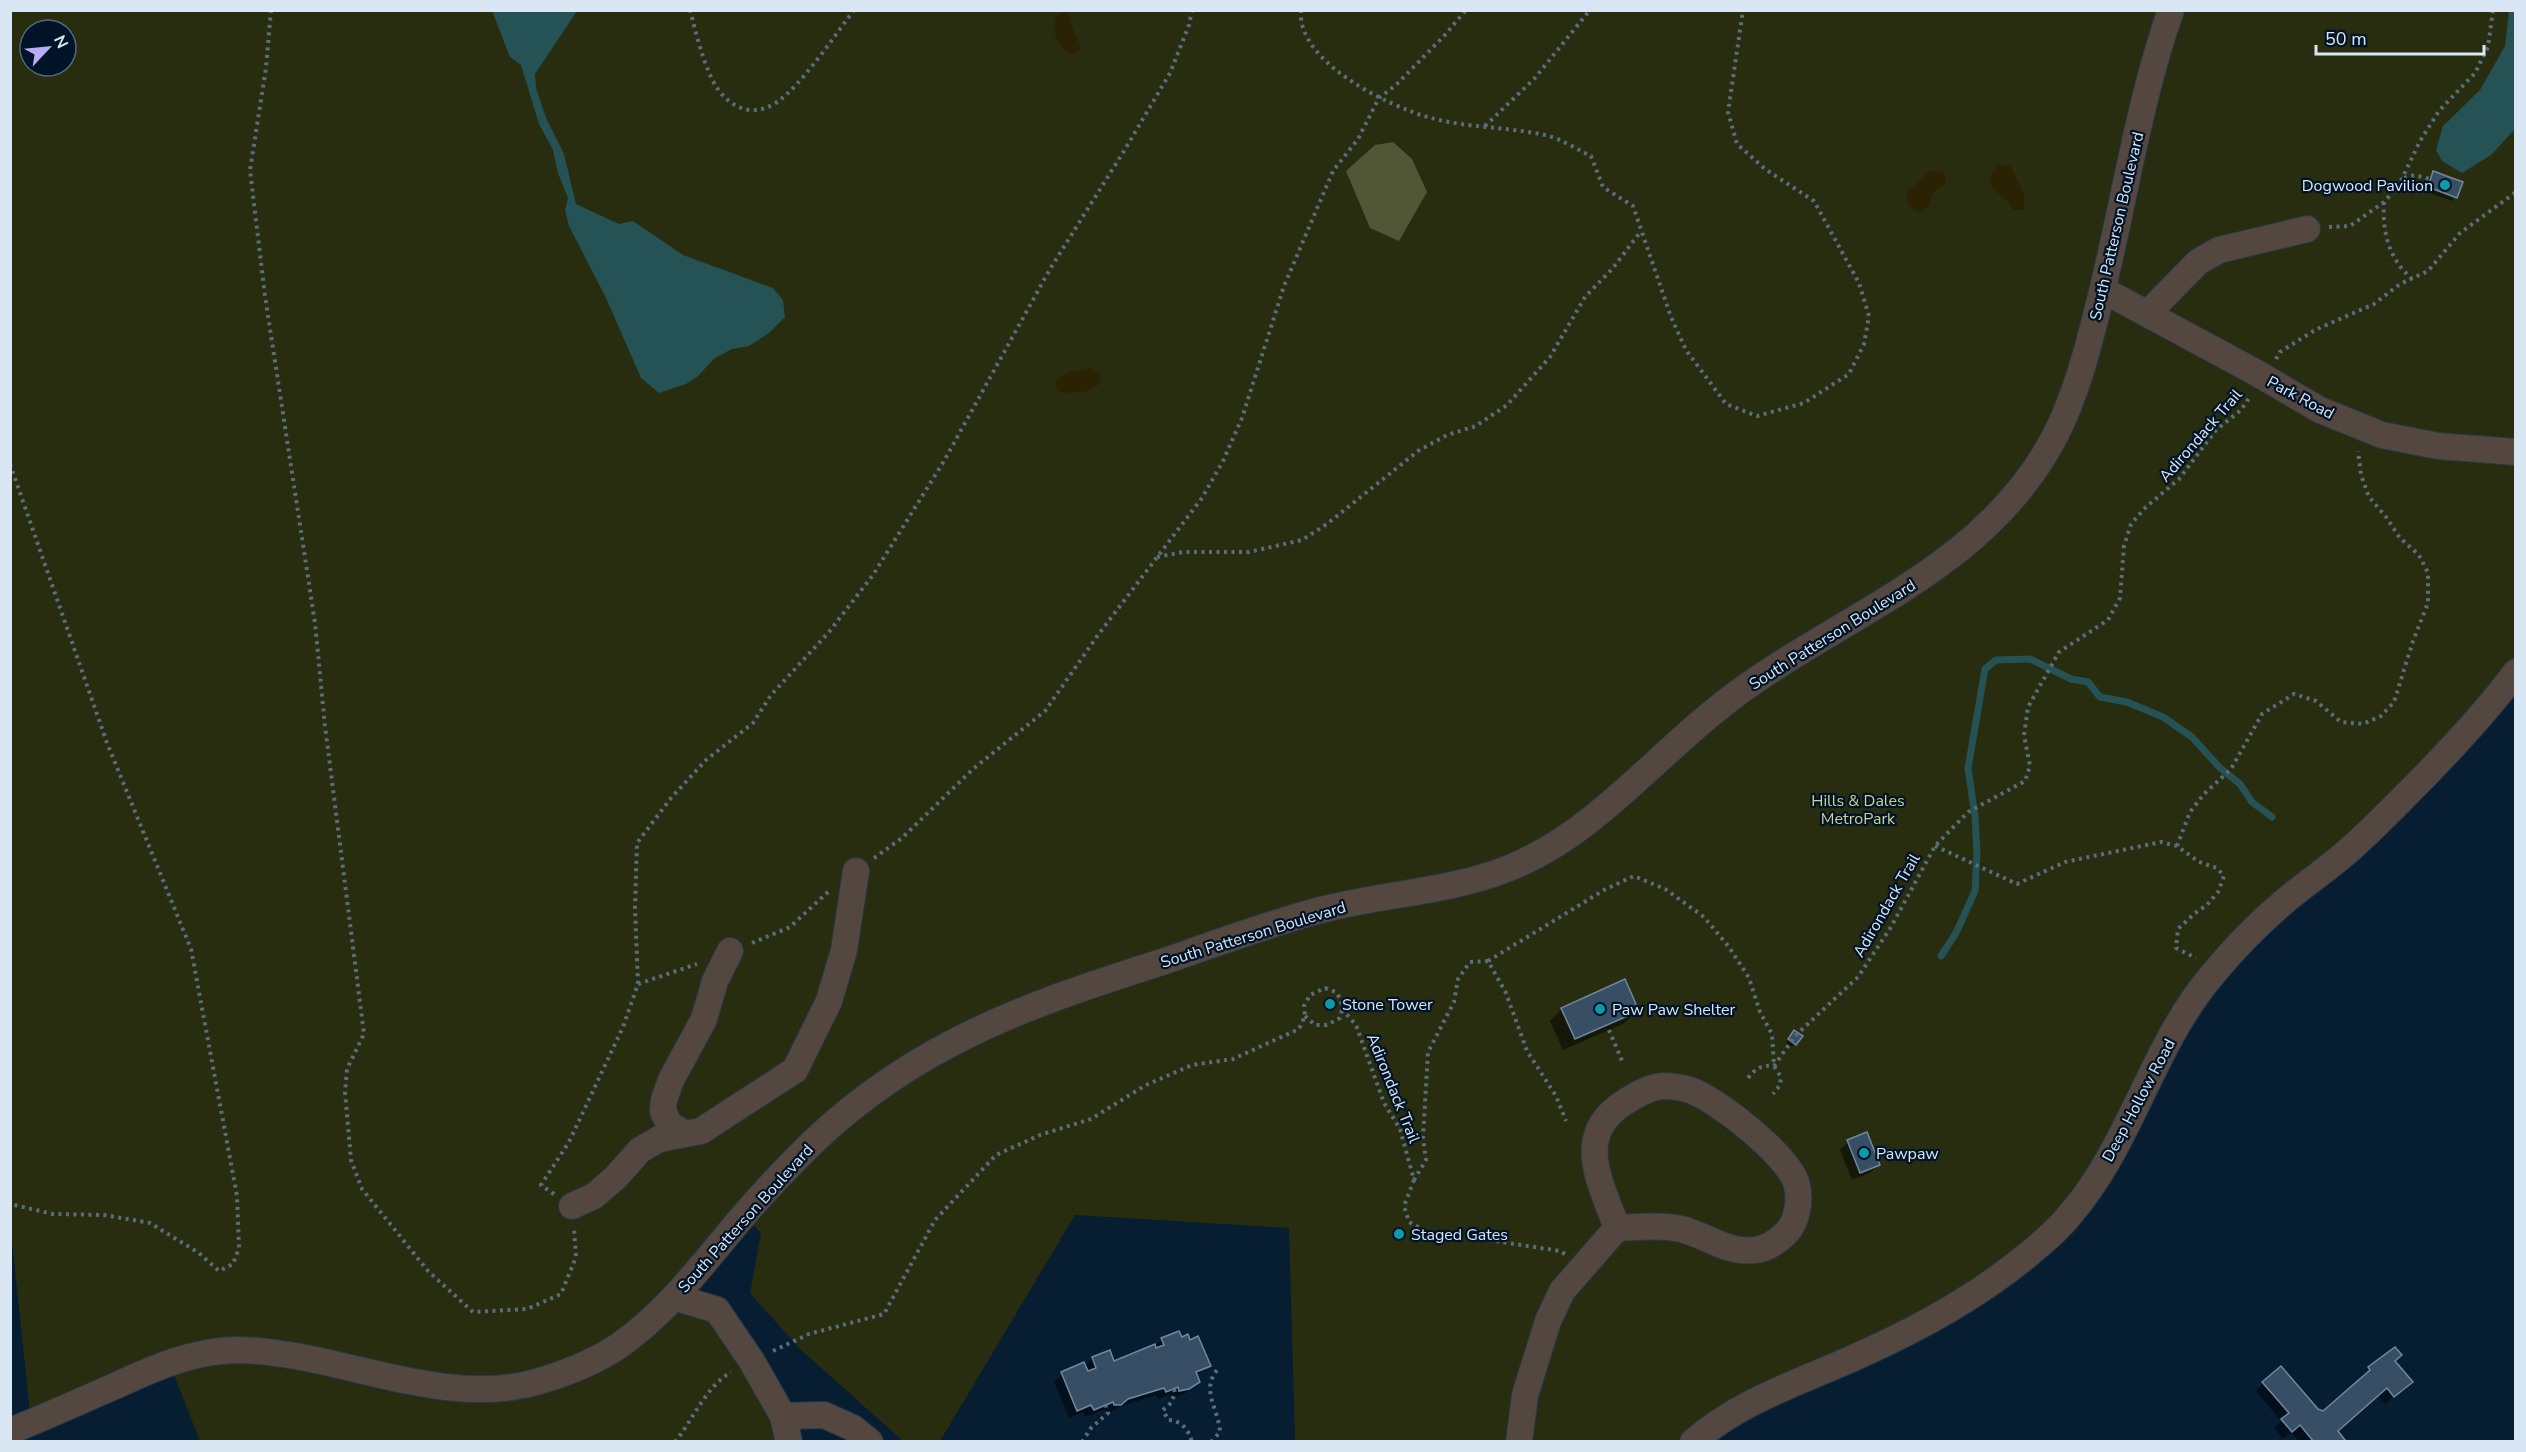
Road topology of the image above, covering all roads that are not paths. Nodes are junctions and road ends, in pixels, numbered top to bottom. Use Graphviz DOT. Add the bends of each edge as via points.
graph roads {
  1 [pos="2170,10"];
  2 [pos="2307,230"];
  3 [pos="2103,290"];
  4 [pos="2147,314"];
  5 [pos="2516,452"];
  6 [pos="2516,672"];
  7 [pos="856,871"];
  8 [pos="730,951"];
  9 [pos="684,1133"];
  10 [pos="572,1206"];
  11 [pos="1617,1228"];
  12 [pos="674,1297"];
  13 [pos="783,1416"];
  14 [pos="10,1431"];
  15 [pos="789,1442"];
  16 [pos="870,1442"];
  17 [pos="1519,1442"];
  18 [pos="1693,1442"];
  1 -- 3 [label="street, South Patterson Boulevard" via="2140,122"];
  2 -- 4 [label="street" via="2219,250 2198,262"];
  3 -- 4 [label="street, Park Road"];
  3 -- 12 [label="street, South Patterson Boulevard" via="2065,416 2032,477 2005,509 1929,574 1776,665 1723,704 1609,805 1551,848 1506,870 1470,880 1315,911 1074,991 949,1044 873,1092 802,1153"];
  4 -- 5 [label="street, Park Road" via="2320,410 2382,435 2438,446"];
  6 -- 18 [label="street, Deep Hollow Road" via="2481,717 2369,832 2286,900 2218,967 2179,1021 2095,1181 2068,1218 1992,1281 1898,1337 1732,1414"];
  7 -- 9 [label="street" via="844,950 829,1001 795,1070 701,1131"];
  8 -- 9 [label="street" via="715,981 704,1019 664,1100 663,1112 670,1125"];
  9 -- 10 [label="street" via="659,1139 640,1150 594,1196"];
  11 -- 11 [label="street" via="1593,1162 1596,1140 1602,1123 1619,1106 1662,1086 1690,1090 1731,1114 1776,1152 1796,1181 1799,1207 1792,1228 1778,1241 1756,1250 1734,1249 1682,1229"];
  11 -- 17 [label="street" via="1562,1291 1548,1321 1525,1395"];
  12 -- 13 [label="street" via="717,1310"];
  12 -- 14 [label="street, South Patterson Boulevard" via="612,1351 534,1383 466,1389 269,1352 198,1353 169,1361"];
  13 -- 15 [label="street"];
  13 -- 16 [label="street" via="824,1415 853,1428"];
}
